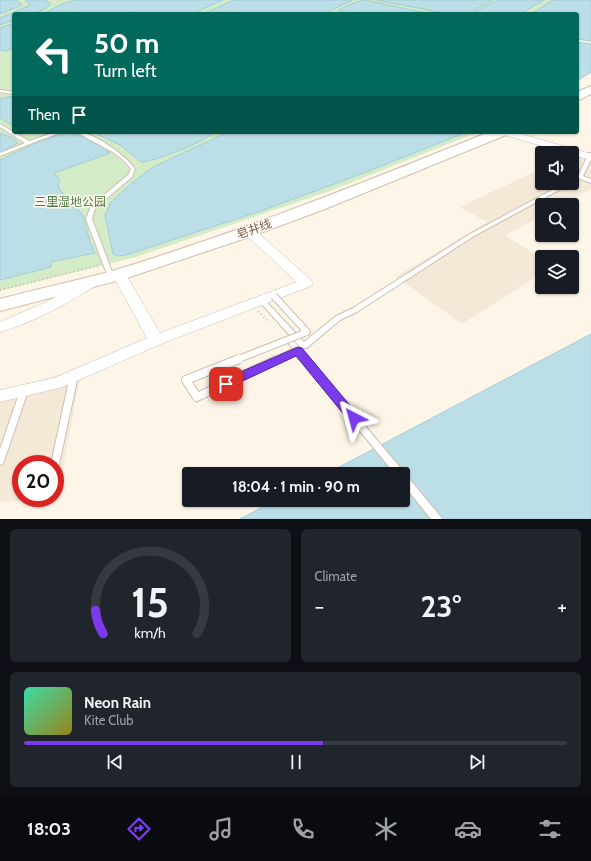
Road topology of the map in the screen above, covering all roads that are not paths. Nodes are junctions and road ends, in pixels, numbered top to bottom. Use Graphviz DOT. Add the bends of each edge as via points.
graph roads {
  1 [pos="591,89"];
  2 [pos="0,91"];
  3 [pos="12,93"];
  4 [pos="579,96"];
  5 [pos="0,125"];
  6 [pos="12,132"];
  7 [pos="14,134"];
  8 [pos="54,134"];
  9 [pos="83,134"];
  10 [pos="497,134"];
  11 [pos="509,134"];
  12 [pos="29,143"];
  13 [pos="0,155"];
  14 [pos="591,156"];
  15 [pos="580,177"];
  16 [pos="591,181"];
  17 [pos="556,190"];
  18 [pos="249,231"];
  19 [pos="112,271"];
  20 [pos="92,282"];
  21 [pos="267,298"];
  22 [pos="0,305"];
  23 [pos="0,327"];
  24 [pos="156,340"];
  25 [pos="291,342"];
  26 [pos="298,350"];
  27 [pos="75,375"];
  28 [pos="24,391"];
  29 [pos="0,396"];
  30 [pos="57,455"];
  31 [pos="0,461"];
  32 [pos="394,467"];
  33 [pos="410,486"];
  34 [pos="437,519"];
  1 -- 4 [label="street"];
  2 -- 3 [label="lane"];
  5 -- 6 [label="lane"];
  7 -- 12 [label="lane"];
  8 -- 12 [label="lane"];
  9 -- 19 [label="lane" via="115,152 131,165 132,169 130,176 93,207 90,213 89,219"];
  10 -- 18 [label="street, 皂井线" via="319,206"];
  11 -- 14 [label="street"];
  12 -- 13 [label="lane"];
  14 -- 15 [label="lane"];
  15 -- 16 [label="lane"];
  17 -- 21 [label="lane" via="472,235 356,310 338,318 304,346"];
  18 -- 19 [label="street, 皂井线"];
  18 -- 21 [label="street" via="306,284"];
  19 -- 20 [label="street, 皂井线"];
  19 -- 24 [label="street"];
  20 -- 22 [label="street, 皂井线"];
  20 -- 23 [label="street" via="44,309"];
  21 -- 24 [label="street"];
  21 -- 26 [label="lane, bridge" via="307,332 186,380 197,397"];
  24 -- 27 [label="street"];
  25 -- 26 [label="lane"];
  26 -- 32 [label="lane"];
  27 -- 28 [label="street" via="57,383"];
  27 -- 30 [label="lane"];
  28 -- 29 [label="street"];
  28 -- 31 [label="lane"];
  33 -- 34 [label="lane"];
}
